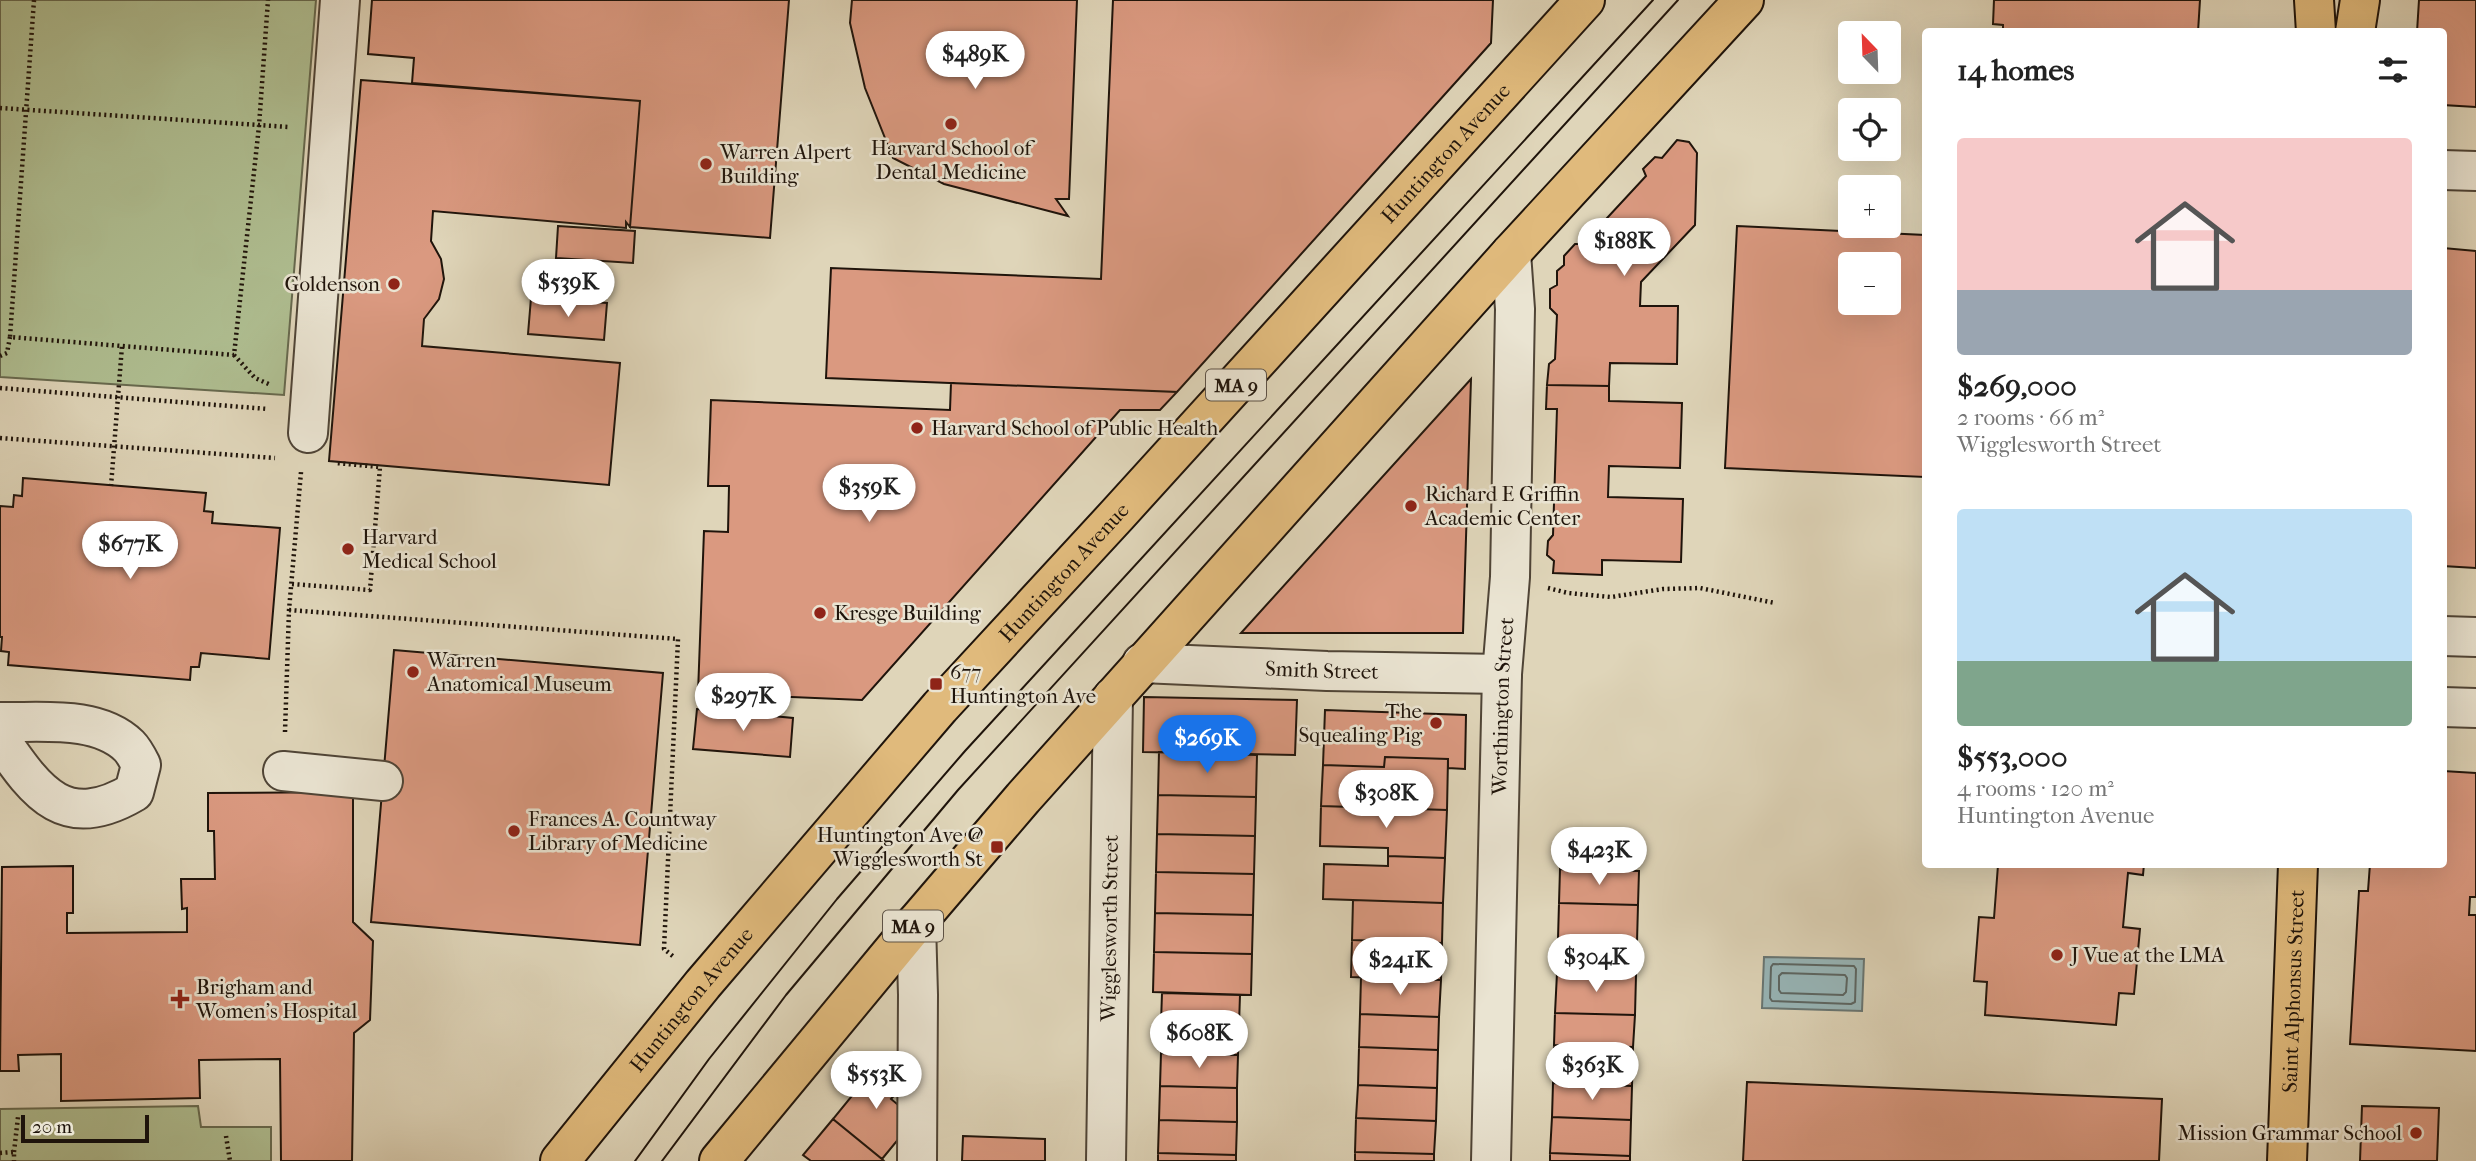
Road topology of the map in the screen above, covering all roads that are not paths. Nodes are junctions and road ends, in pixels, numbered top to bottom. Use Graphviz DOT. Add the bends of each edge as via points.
graph roads {
  1 [pos="340,0"];
  2 [pos="1585,0"];
  3 [pos="1744,0"];
  4 [pos="2314,0"];
  5 [pos="2360,0"];
  6 [pos="2316,28"];
  7 [pos="2356,28"];
  8 [pos="2447,170"];
  9 [pos="2476,171"];
  10 [pos="1511,253"];
  11 [pos="312,442"];
  12 [pos="2447,636"];
  13 [pos="2476,637"];
  14 [pos="1142,663"];
  15 [pos="1503,674"];
  16 [pos="1113,697"];
  17 [pos="2447,707"];
  18 [pos="2476,708"];
  19 [pos="0,722"];
  20 [pos="0,739"];
  21 [pos="283,771"];
  22 [pos="383,781"];
  23 [pos="2298,868"];
  24 [pos="916,922"];
  25 [pos="560,1161"];
  26 [pos="719,1161"];
  27 [pos="917,1161"];
  28 [pos="1106,1161"];
  29 [pos="1491,1161"];
  30 [pos="2287,1161"];
  1 -- 11 [label="street"];
  2 -- 25 [label="main road, Huntington Avenue / MA 9" via="940,707 703,984"];
  3 -- 10 [label="main road, MA 9"];
  4 -- 6 [label="main road"];
  5 -- 7 [label="main road"];
  8 -- 9 [label="street"];
  10 -- 14 [label="main road, MA 9"];
  10 -- 15 [label="street, Worthington Street" via="1515,309 1510,578"];
  12 -- 13 [label="street"];
  14 -- 15 [label="street, Smith Street"];
  14 -- 16 [label="main road, MA 9"];
  15 -- 29 [label="street, Worthington Street"];
  16 -- 24 [label="main road, MA 9"];
  16 -- 28 [label="street, Wigglesworth Street"];
  17 -- 18 [label="street"];
  19 -- 20 [label="street" via="78,724 113,734 131,748 141,765 134,792 114,804 81,811 60,805 27,779"];
  21 -- 22 [label="street"];
  23 -- 30 [label="main road, Saint Alphonsus Street"];
  24 -- 26 [label="main road, MA 9"];
  24 -- 27 [label="street"];
}
